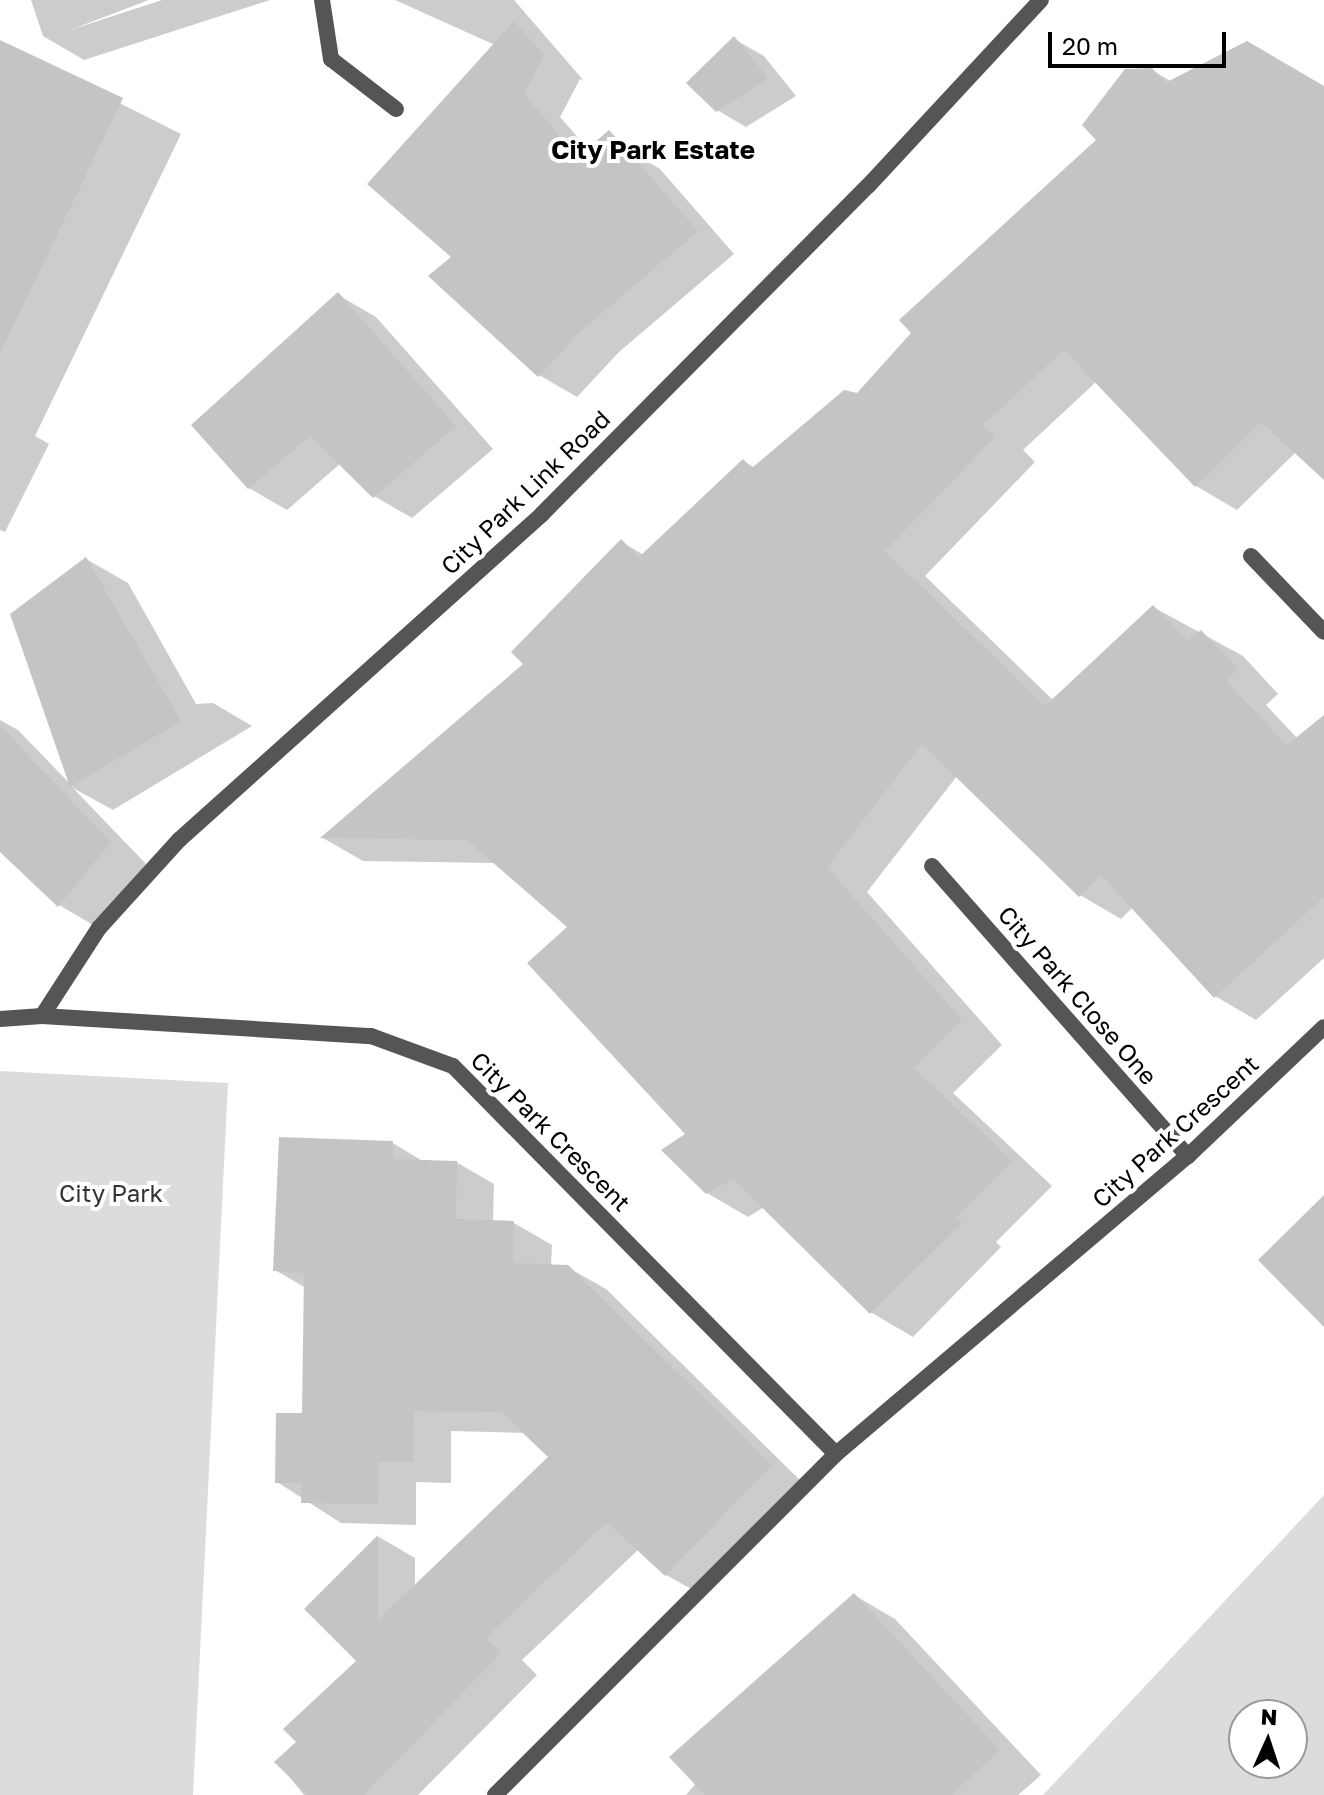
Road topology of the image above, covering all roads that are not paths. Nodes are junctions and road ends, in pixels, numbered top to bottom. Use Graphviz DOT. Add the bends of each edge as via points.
graph roads {
  1 [pos="322,0"];
  2 [pos="1041,0"];
  3 [pos="396,109"];
  4 [pos="1251,556"];
  5 [pos="1324,632"];
  6 [pos="932,866"];
  7 [pos="42,1016"];
  8 [pos="0,1019"];
  9 [pos="1324,1027"];
  10 [pos="1188,1156"];
  11 [pos="836,1454"];
  12 [pos="495,1795"];
  1 -- 3 [label="street" via="319,12 331,59"];
  2 -- 7 [label="street, City Park Link Road" via="868,186 542,514 179,840 99,928"];
  4 -- 5 [label="street"];
  6 -- 10 [label="street, City Park Close One"];
  7 -- 8 [label="street, City Park Crescent"];
  7 -- 11 [label="street, City Park Crescent" via="371,1036 453,1066"];
  9 -- 10 [label="street, City Park Crescent"];
  10 -- 11 [label="street, City Park Crescent"];
  11 -- 12 [label="street, City Park Crescent"];
}
